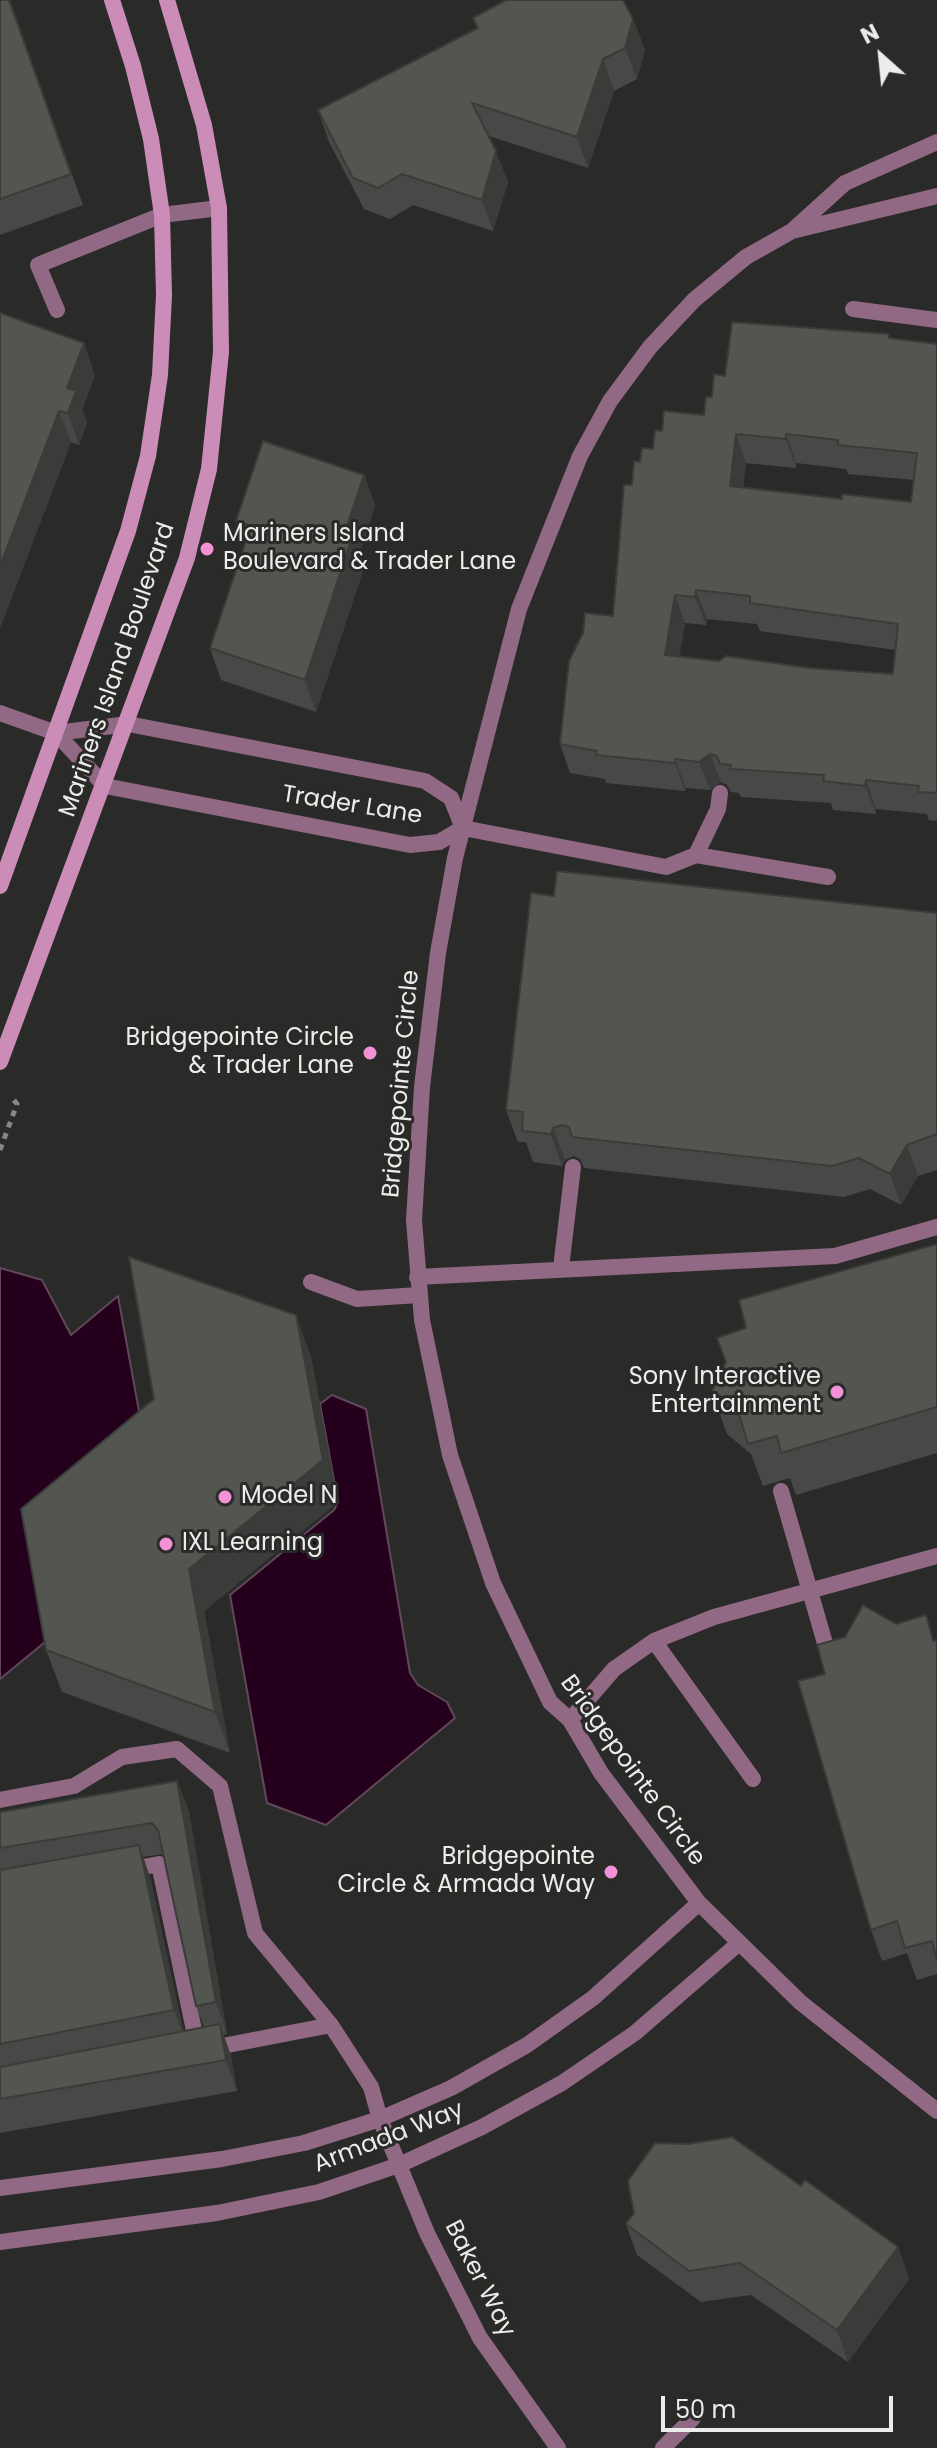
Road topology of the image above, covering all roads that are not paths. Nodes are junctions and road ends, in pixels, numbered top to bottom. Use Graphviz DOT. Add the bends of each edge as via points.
graph roads {
  1 [pos="112,0"];
  2 [pos="167,0"];
  3 [pos="937,142"];
  4 [pos="937,196"];
  5 [pos="219,208"];
  6 [pos="162,215"];
  7 [pos="792,231"];
  8 [pos="853,309"];
  9 [pos="57,310"];
  10 [pos="937,320"];
  11 [pos="0,713"];
  12 [pos="128,724"];
  13 [pos="56,733"];
  14 [pos="105,786"];
  15 [pos="720,793"];
  16 [pos="463,828"];
  17 [pos="696,855"];
  18 [pos="828,877"];
  19 [pos="0,886"];
  20 [pos="0,1062"];
  21 [pos="573,1167"];
  22 [pos="937,1227"];
  23 [pos="561,1268"];
  24 [pos="417,1277"];
  25 [pos="311,1282"];
  26 [pos="419,1295"];
  27 [pos="781,1491"];
  28 [pos="937,1556"];
  29 [pos="810,1591"];
  30 [pos="654,1641"];
  31 [pos="831,1666"];
  32 [pos="570,1720"];
  33 [pos="753,1779"];
  34 [pos="0,1800"];
  35 [pos="116,1872"];
  36 [pos="699,1903"];
  37 [pos="738,1944"];
  38 [pos="331,2025"];
  39 [pos="937,2111"];
  40 [pos="380,2119"];
  41 [pos="399,2165"];
  42 [pos="0,2188"];
  43 [pos="0,2242"];
  44 [pos="693,2418"];
  45 [pos="558,2448"];
  46 [pos="663,2448"];
  1 -- 6 [label="main road, Mariners Island Boulevard" via="151,139"];
  2 -- 5 [label="main road, Mariners Island Boulevard" via="204,125"];
  3 -- 7 [label="street, Bridgepointe Circle" via="845,183"];
  4 -- 7 [label="street, Bridgepointe Circle"];
  5 -- 6 [label="street"];
  5 -- 12 [label="main road, Mariners Island Boulevard" via="221,352 209,469 187,558"];
  6 -- 9 [label="street" via="38,265"];
  6 -- 13 [label="main road, Mariners Island Boulevard" via="160,375 148,456 128,531"];
  7 -- 16 [label="street, Bridgepointe Circle" via="737,264 672,321 595,426 519,609"];
  8 -- 10 [label="street"];
  11 -- 13 [label="street, Trader Lane"];
  12 -- 13 [label="street, Trader Lane"];
  12 -- 14 [label="main road, Mariners Island Boulevard"];
  12 -- 16 [label="street, Trader Lane" via="425,781 451,798"];
  13 -- 14 [label="street, Trader Lane"];
  13 -- 19 [label="main road, Mariners Island Boulevard"];
  14 -- 16 [label="street, Trader Lane" via="410,845 439,842"];
  14 -- 20 [label="main road, Mariners Island Boulevard"];
  15 -- 17 [label="street"];
  16 -- 17 [label="street" via="666,867"];
  16 -- 24 [label="street, Bridgepointe Circle" via="438,953 418,1118"];
  17 -- 18 [label="street"];
  21 -- 23 [label="street"];
  22 -- 23 [label="street" via="835,1256"];
  23 -- 24 [label="street"];
  24 -- 26 [label="street, Bridgepointe Circle"];
  25 -- 26 [label="street" via="357,1299"];
  26 -- 32 [label="street, Bridgepointe Circle" via="442,1422 481,1551 535,1674 550,1702"];
  27 -- 29 [label="street"];
  28 -- 29 [label="street"];
  29 -- 30 [label="street" via="714,1617"];
  29 -- 31 [label="street"];
  30 -- 32 [label="street" via="614,1669"];
  30 -- 33 [label="street"];
  32 -- 36 [label="street, Bridgepointe Circle" via="601,1773"];
  34 -- 38 [label="street, Baker Way" via="74,1786 122,1757 177,1749 220,1786 255,1933"];
  35 -- 38 [label="street" via="159,1864 191,2052"];
  36 -- 37 [label="street, Bridgepointe Circle"];
  36 -- 40 [label="street, Armada Way" via="593,1998 527,2045 451,2088"];
  37 -- 39 [label="street, Bridgepointe Circle" via="800,2002"];
  37 -- 41 [label="street, Armada Way" via="635,2033 562,2083"];
  38 -- 40 [label="street, Baker Way" via="371,2087"];
  40 -- 41 [label="street, Baker Way"];
  40 -- 42 [label="street, Armada Way" via="304,2143 222,2159"];
  41 -- 43 [label="street, Armada Way" via="319,2192 217,2213"];
  41 -- 45 [label="street, Baker Way" via="480,2338"];
  44 -- 46 [label="street"];
}
